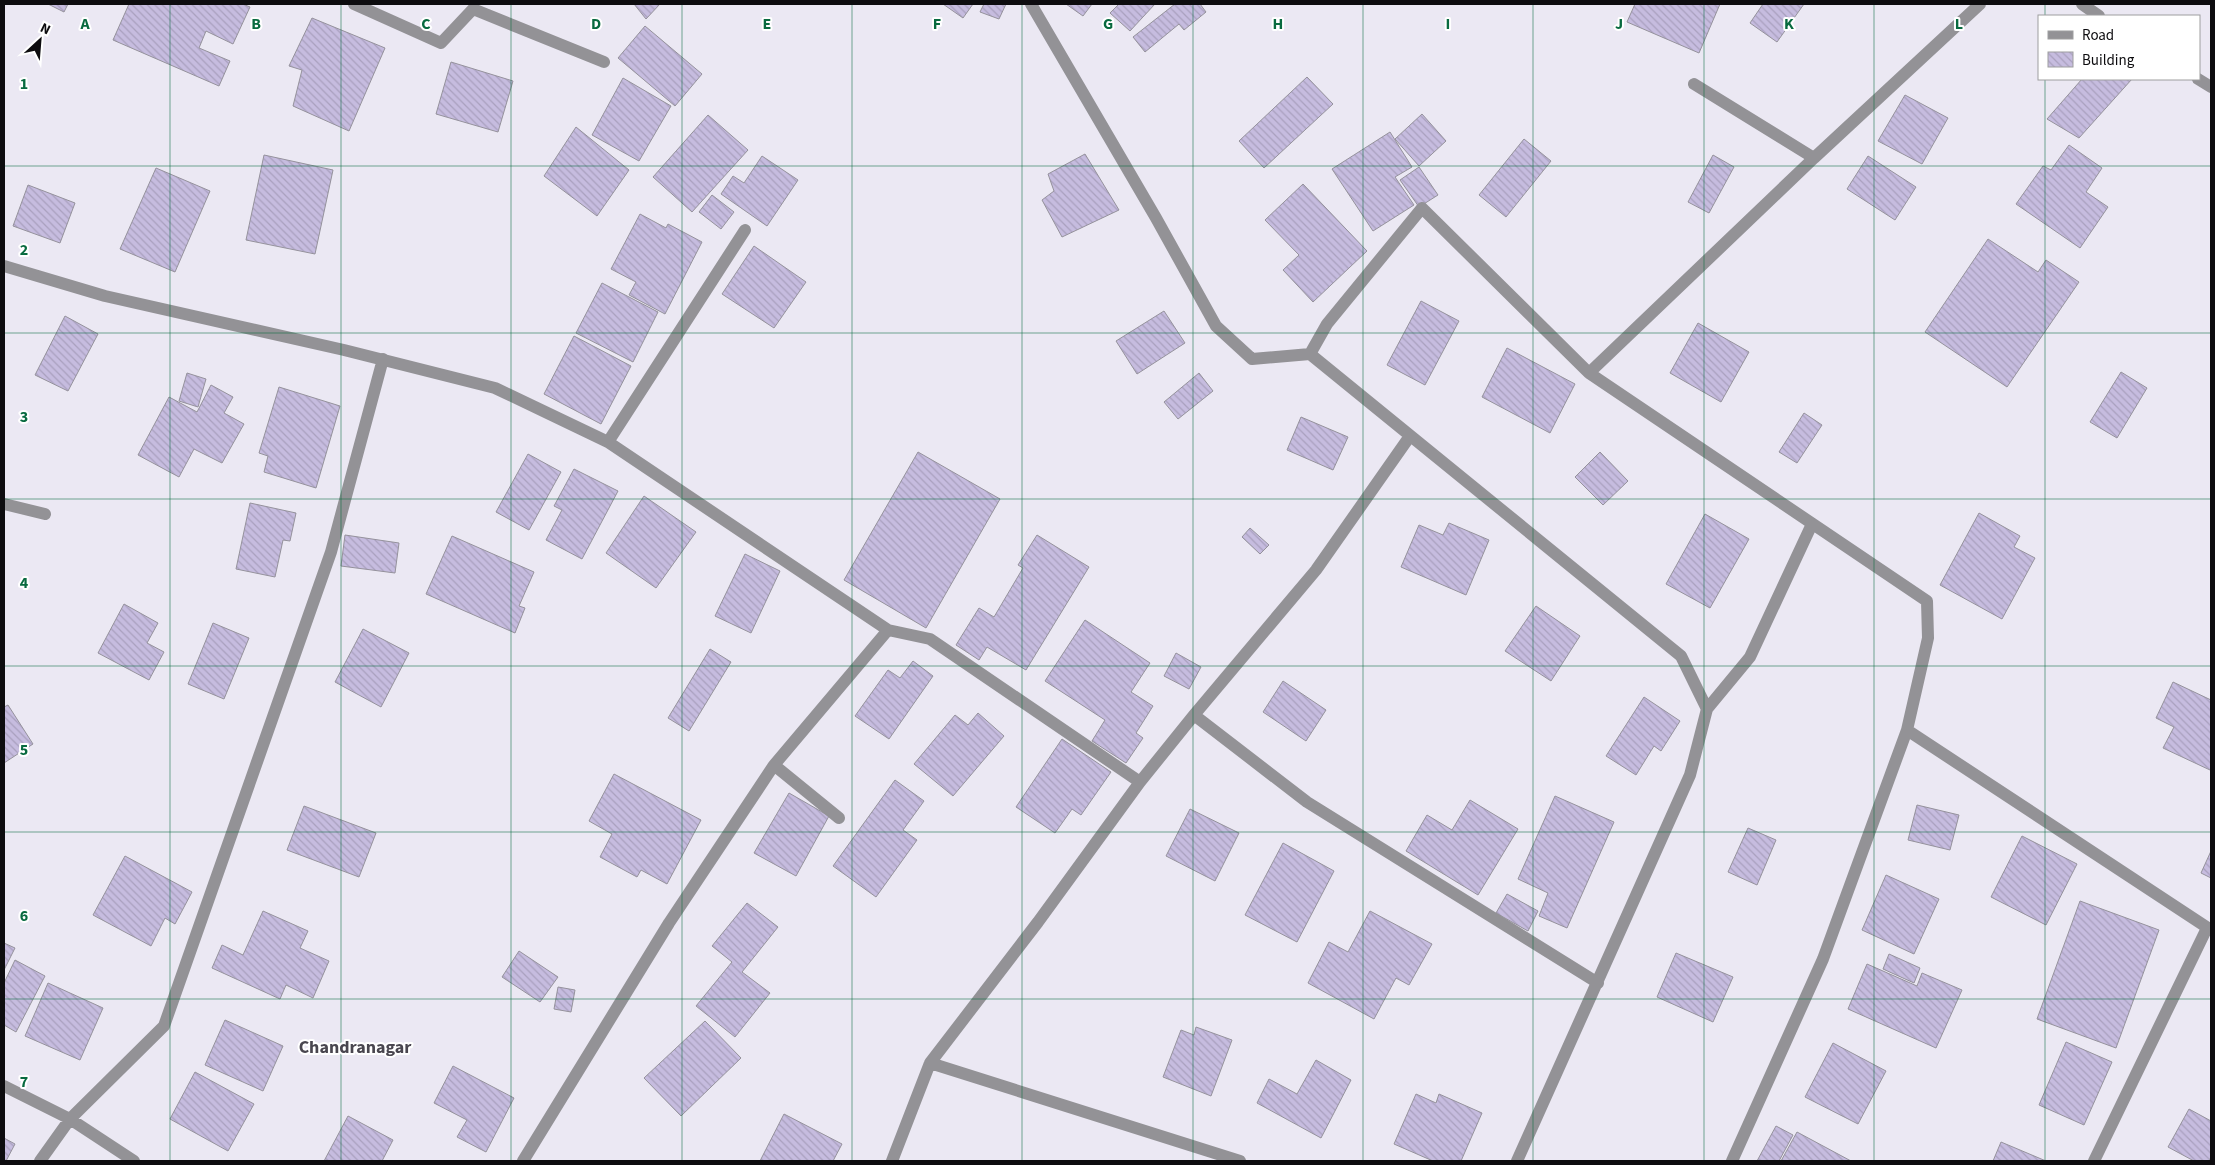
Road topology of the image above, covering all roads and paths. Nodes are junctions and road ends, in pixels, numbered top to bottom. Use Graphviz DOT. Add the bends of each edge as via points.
graph roads {
  1 [pos="354,4"];
  2 [pos="1031,4"];
  3 [pos="1980,4"];
  4 [pos="2082,4"];
  5 [pos="2097,15"];
  6 [pos="604,62"];
  7 [pos="2200,80"];
  8 [pos="1694,84"];
  9 [pos="2211,87"];
  10 [pos="1814,158"];
  11 [pos="745,230"];
  12 [pos="4,266"];
  13 [pos="1310,354"];
  14 [pos="382,359"];
  15 [pos="1589,372"];
  16 [pos="1410,436"];
  17 [pos="608,442"];
  18 [pos="4,504"];
  19 [pos="45,514"];
  20 [pos="1812,524"];
  21 [pos="888,630"];
  22 [pos="1707,708"];
  23 [pos="1194,714"];
  24 [pos="1907,730"];
  25 [pos="774,765"];
  26 [pos="1140,782"];
  27 [pos="839,818"];
  28 [pos="2209,929"];
  29 [pos="1598,983"];
  30 [pos="930,1063"];
  31 [pos="4,1086"];
  32 [pos="70,1119"];
  33 [pos="40,1161"];
  34 [pos="134,1161"];
  35 [pos="523,1161"];
  36 [pos="892,1161"];
  37 [pos="1240,1161"];
  38 [pos="1517,1161"];
  39 [pos="1732,1161"];
  40 [pos="2094,1161"];
  1 -- 6 [label="street" via="441,42 473,9"];
  2 -- 13 [label="street" via="1216,326 1252,359"];
  3 -- 10 [label="street"];
  4 -- 5 [label="street"];
  7 -- 9 [label="street"];
  8 -- 10 [label="street"];
  10 -- 15 [label="street"];
  11 -- 17 [label="street"];
  12 -- 14 [label="street" via="105,296"];
  13 -- 15 [label="street" via="1327,324 1422,208"];
  13 -- 16 [label="street"];
  14 -- 17 [label="street" via="495,388"];
  14 -- 32 [label="street" via="331,552 164,1026"];
  15 -- 20 [label="street"];
  16 -- 22 [label="street" via="1681,656"];
  16 -- 23 [label="street" via="1316,570"];
  17 -- 21 [label="street"];
  18 -- 19 [label="street"];
  20 -- 22 [label="street" via="1750,657"];
  20 -- 24 [label="street" via="1927,601 1928,638"];
  21 -- 25 [label="street"];
  21 -- 26 [label="street" via="930,639"];
  22 -- 29 [label="street" via="1690,776"];
  23 -- 26 [label="street"];
  23 -- 29 [label="street" via="1307,802"];
  24 -- 28 [label="street"];
  24 -- 39 [label="street" via="1823,959"];
  25 -- 27 [label="street"];
  25 -- 35 [label="street" via="669,923"];
  26 -- 30 [label="street"];
  28 -- 40 [label="street"];
  29 -- 38 [label="street"];
  30 -- 36 [label="street"];
  30 -- 37 [label="street"];
  31 -- 32 [label="street"];
  32 -- 33 [label="street"];
  32 -- 34 [label="street"];
}
